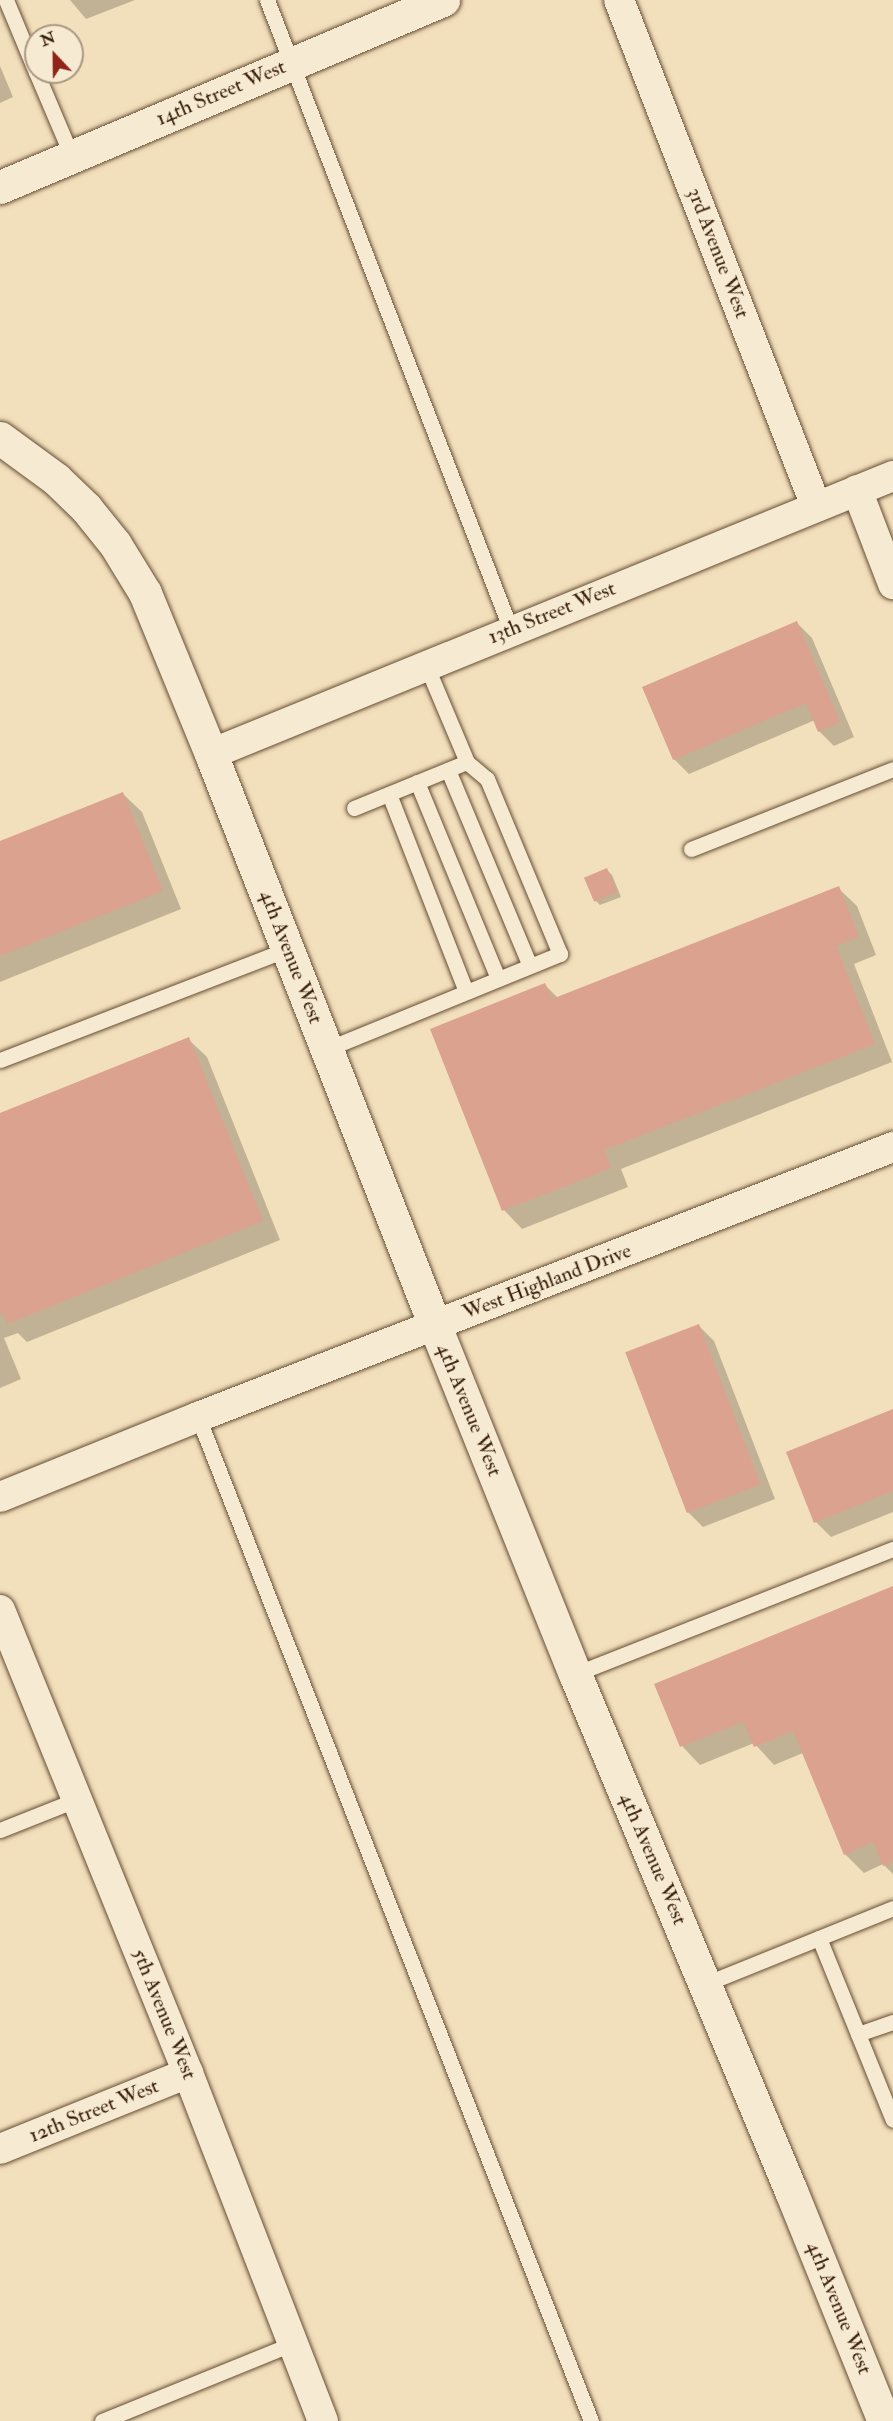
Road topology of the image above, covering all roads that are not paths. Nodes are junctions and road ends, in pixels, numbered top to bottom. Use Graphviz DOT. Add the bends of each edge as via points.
graph roads {
  1 [pos="6,0"];
  2 [pos="267,0"];
  3 [pos="443,0"];
  4 [pos="619,0"];
  5 [pos="24,43"];
  6 [pos="293,62"];
  7 [pos="41,84"];
  8 [pos="72,157"];
  9 [pos="0,187"];
  10 [pos="0,438"];
  11 [pos="893,476"];
  12 [pos="856,490"];
  13 [pos="816,506"];
  14 [pos="893,584"];
  15 [pos="511,630"];
  16 [pos="426,664"];
  17 [pos="211,753"];
  18 [pos="467,762"];
  19 [pos="893,769"];
  20 [pos="448,770"];
  21 [pos="417,782"];
  22 [pos="389,794"];
  23 [pos="354,808"];
  24 [pos="691,849"];
  25 [pos="287,949"];
  26 [pos="530,966"];
  27 [pos="498,979"];
  28 [pos="465,991"];
  29 [pos="327,1049"];
  30 [pos="0,1060"];
  31 [pos="893,1148"];
  32 [pos="435,1326"];
  33 [pos="198,1417"];
  34 [pos="0,1497"];
  35 [pos="893,1549"];
  36 [pos="0,1610"];
  37 [pos="575,1674"];
  38 [pos="78,1798"];
  39 [pos="0,1830"];
  40 [pos="893,1908"];
  41 [pos="819,1938"];
  42 [pos="705,1984"];
  43 [pos="893,2022"];
  44 [pos="858,2034"];
  45 [pos="188,2073"];
  46 [pos="888,2093"];
  47 [pos="893,2120"];
  48 [pos="0,2149"];
  49 [pos="292,2344"];
  50 [pos="102,2421"];
  51 [pos="323,2421"];
  52 [pos="591,2421"];
  53 [pos="884,2421"];
  1 -- 5 [label="lane"];
  2 -- 6 [label="lane"];
  3 -- 6 [label="street, 14th Street West"];
  4 -- 13 [label="street, 3rd Avenue West"];
  6 -- 8 [label="street, 14th Street West"];
  6 -- 15 [label="lane"];
  7 -- 8 [label="lane"];
  8 -- 9 [label="street, 14th Street West"];
  10 -- 17 [label="street, 4th Avenue West" via="56,479 115,544 145,593"];
  11 -- 12 [label="street, 13th Street West"];
  12 -- 13 [label="street, 13th Street West"];
  12 -- 14 [label="street"];
  13 -- 15 [label="street, 13th Street West"];
  15 -- 16 [label="street, 13th Street West"];
  16 -- 17 [label="street, 13th Street West"];
  16 -- 18 [label="lane"];
  17 -- 25 [label="street, 4th Avenue West"];
  18 -- 20 [label="lane"];
  18 -- 26 [label="lane" via="487,779 560,954"];
  19 -- 24 [label="lane"];
  20 -- 21 [label="lane"];
  20 -- 26 [label="lane"];
  21 -- 22 [label="lane"];
  21 -- 27 [label="lane"];
  22 -- 23 [label="lane"];
  22 -- 28 [label="lane"];
  25 -- 29 [label="street, 4th Avenue West"];
  25 -- 30 [label="lane"];
  26 -- 27 [label="lane"];
  27 -- 28 [label="lane"];
  28 -- 29 [label="lane"];
  29 -- 32 [label="street, 4th Avenue West"];
  31 -- 32 [label="street, West Highland Drive"];
  32 -- 33 [label="street, West Highland Drive"];
  32 -- 37 [label="street, 4th Avenue West"];
  33 -- 34 [label="street, West Highland Drive"];
  33 -- 52 [label="lane"];
  35 -- 37 [label="lane"];
  36 -- 38 [label="street, 5th Avenue West"];
  37 -- 42 [label="street, 4th Avenue West"];
  38 -- 39 [label="lane"];
  38 -- 45 [label="street, 5th Avenue West"];
  40 -- 41 [label="lane"];
  41 -- 42 [label="lane"];
  41 -- 44 [label="lane"];
  42 -- 53 [label="street, 4th Avenue West"];
  43 -- 44 [label="lane"];
  44 -- 46 [label="lane"];
  45 -- 48 [label="street, 12th Street West"];
  45 -- 49 [label="street, 5th Avenue West"];
  46 -- 47 [label="lane"];
  49 -- 50 [label="lane"];
  49 -- 51 [label="street, 5th Avenue West"];
}
